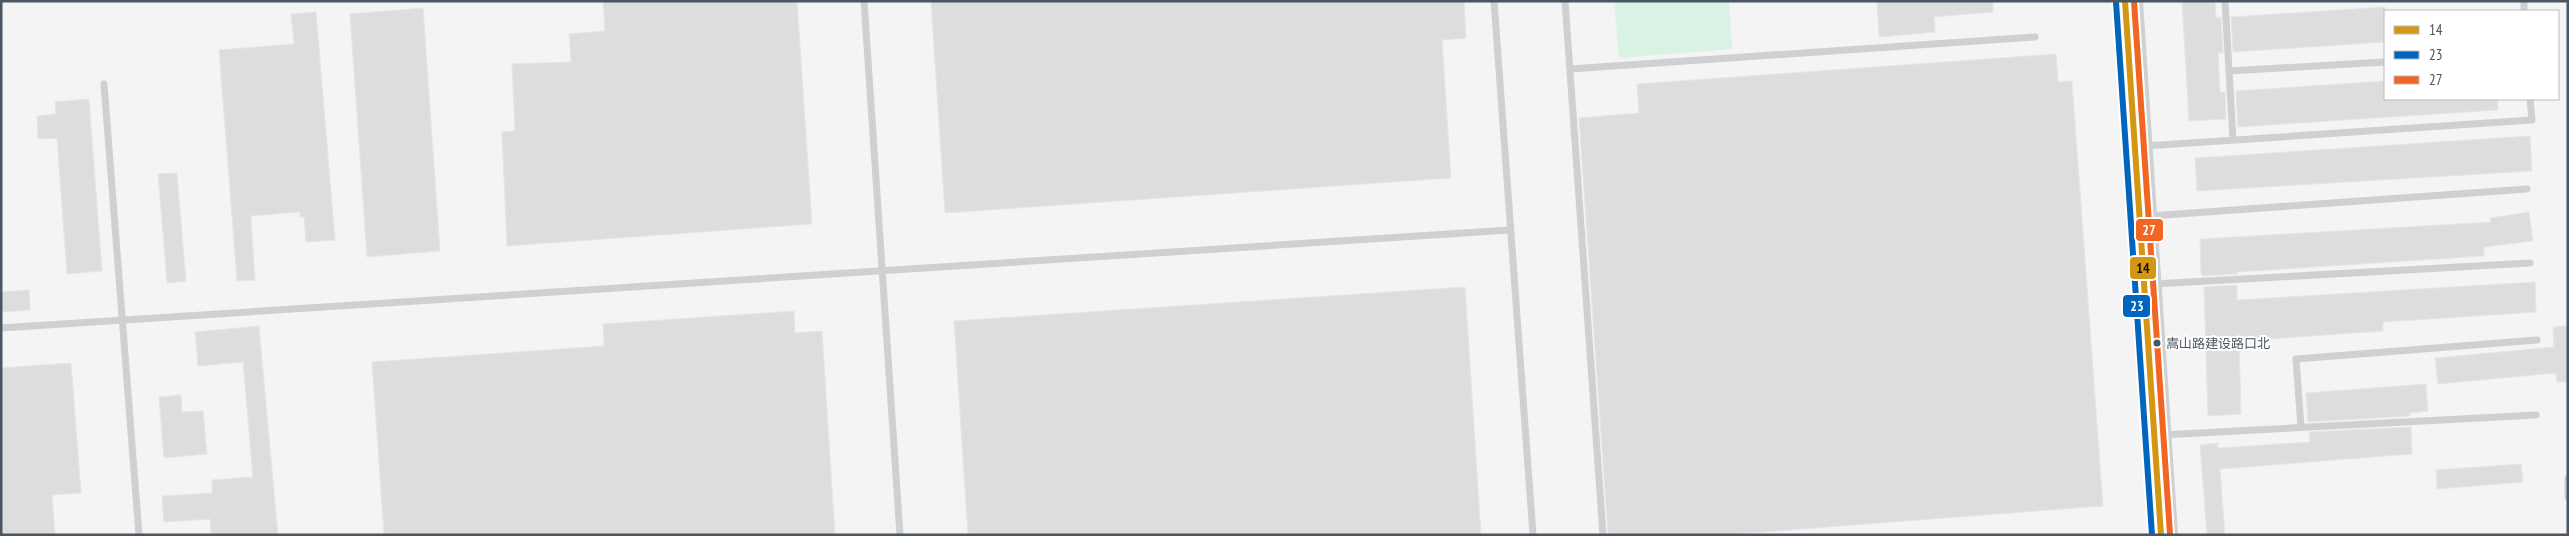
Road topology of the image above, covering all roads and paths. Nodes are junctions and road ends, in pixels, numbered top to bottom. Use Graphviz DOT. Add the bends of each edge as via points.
graph roads {
  1 [pos="864,1"];
  2 [pos="1494,1"];
  3 [pos="1565,1"];
  4 [pos="2125,1"];
  5 [pos="2136,1"];
  6 [pos="2225,1"];
  7 [pos="2035,37"];
  8 [pos="2384,62"];
  9 [pos="1570,69"];
  10 [pos="2229,71"];
  11 [pos="104,84"];
  12 [pos="2530,100"];
  13 [pos="2233,140"];
  14 [pos="2140,147"];
  15 [pos="2527,189"];
  16 [pos="2145,216"];
  17 [pos="1510,230"];
  18 [pos="2530,263"];
  19 [pos="882,271"];
  20 [pos="2149,284"];
  21 [pos="122,320"];
  22 [pos="1,328"];
  23 [pos="2537,340"];
  24 [pos="2536,415"];
  25 [pos="2301,427"];
  26 [pos="2159,435"];
  27 [pos="2568,478"];
  28 [pos="2568,497"];
  29 [pos="139,535"];
  30 [pos="900,535"];
  31 [pos="1533,535"];
  32 [pos="1603,535"];
  33 [pos="2160,535"];
  34 [pos="2171,535"];
  1 -- 19 [label="lane"];
  2 -- 17 [label="lane"];
  3 -- 9 [label="lane"];
  4 -- 14 [label="street"];
  5 -- 14 [label="street"];
  6 -- 10 [label="lane"];
  7 -- 9 [label="lane"];
  8 -- 10 [label="lane"];
  9 -- 32 [label="lane"];
  10 -- 13 [label="lane"];
  11 -- 21 [label="lane"];
  12 -- 13 [label="lane" via="2532,120"];
  13 -- 14 [label="lane"];
  14 -- 16 [label="street"];
  15 -- 16 [label="lane"];
  16 -- 20 [label="street"];
  17 -- 19 [label="lane"];
  17 -- 31 [label="lane"];
  18 -- 20 [label="lane"];
  19 -- 21 [label="lane"];
  19 -- 30 [label="lane"];
  20 -- 26 [label="street"];
  21 -- 22 [label="lane"];
  21 -- 29 [label="lane"];
  23 -- 25 [label="lane" via="2296,359"];
  24 -- 25 [label="lane"];
  25 -- 26 [label="lane"];
  26 -- 33 [label="street"];
  26 -- 34 [label="street"];
  27 -- 28 [label="lane"];
}
